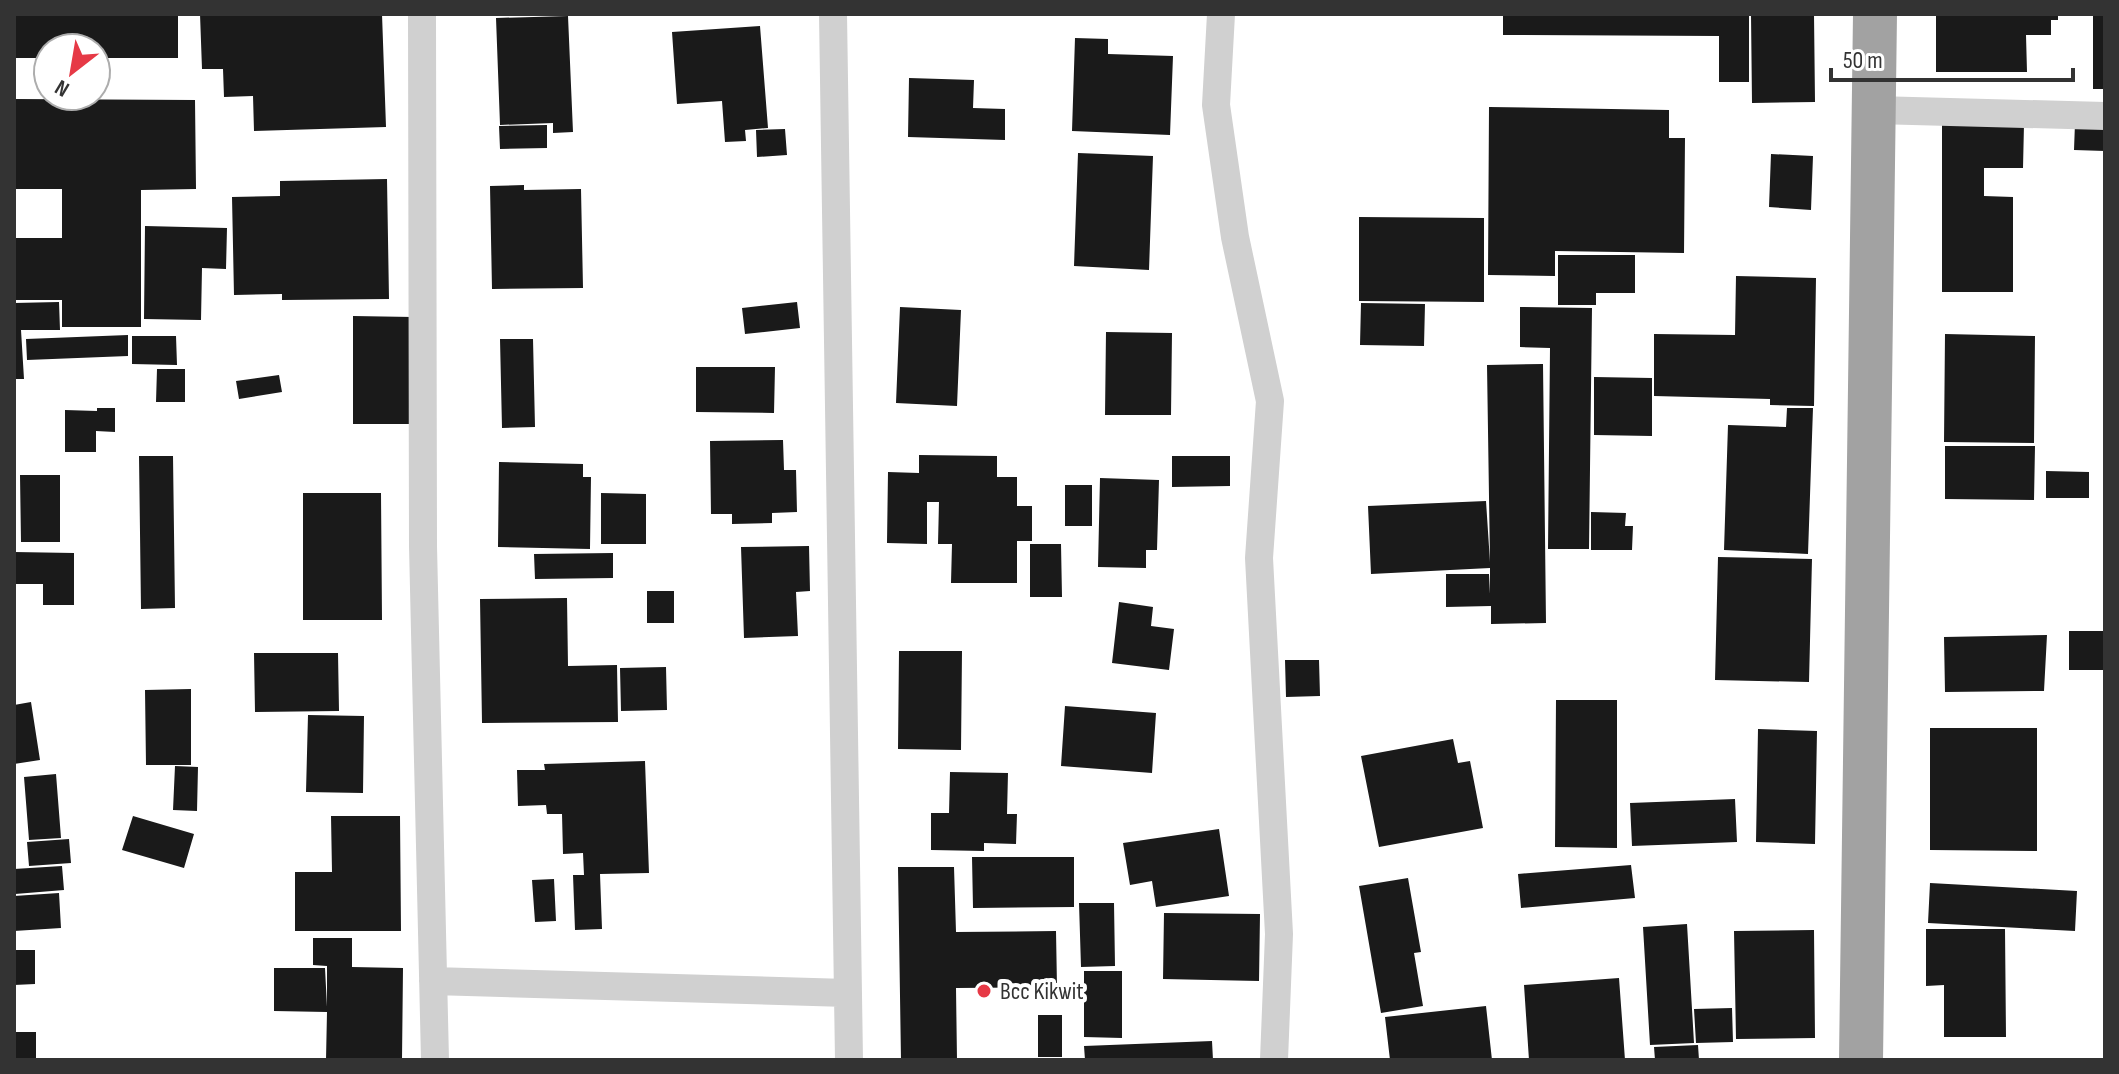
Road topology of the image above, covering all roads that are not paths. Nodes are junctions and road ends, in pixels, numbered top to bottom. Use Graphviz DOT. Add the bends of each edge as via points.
graph roads {
  1 [pos="422,14"];
  2 [pos="833,14"];
  3 [pos="1221,14"];
  4 [pos="1875,14"];
  5 [pos="1875,110"];
  6 [pos="2105,116"];
  7 [pos="433,981"];
  8 [pos="847,993"];
  9 [pos="435,1060"];
  10 [pos="849,1060"];
  11 [pos="1274,1060"];
  12 [pos="1861,1060"];
  1 -- 7 [label="street" via="423,546"];
  2 -- 8 [label="street"];
  3 -- 11 [label="street" via="1216,105 1235,237 1270,401 1259,558 1279,934"];
  4 -- 5 [label="highway"];
  5 -- 6 [label="street"];
  5 -- 12 [label="highway"];
  7 -- 8 [label="street"];
  7 -- 9 [label="street"];
  8 -- 10 [label="street"];
}
